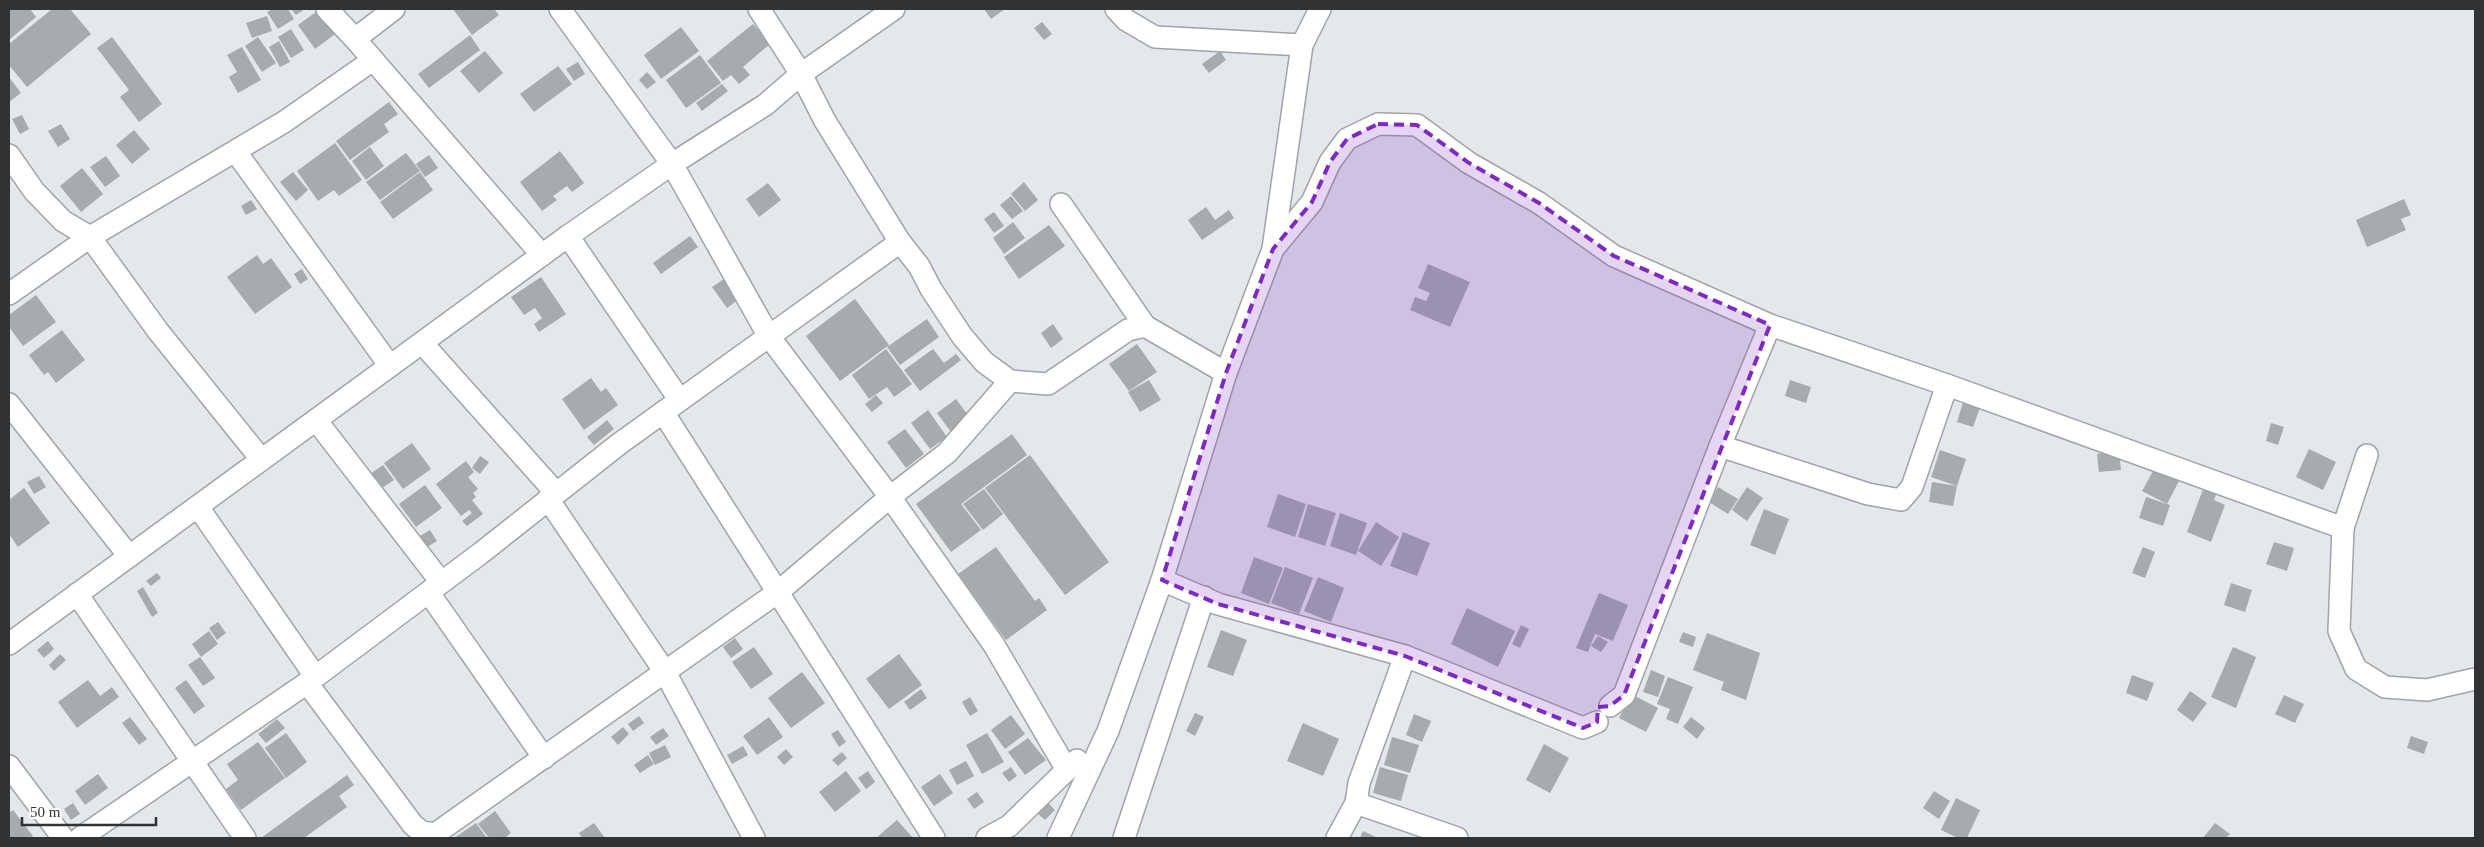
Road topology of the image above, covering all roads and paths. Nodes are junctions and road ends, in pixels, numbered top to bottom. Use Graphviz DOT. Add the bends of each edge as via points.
graph roads {
  1 [pos="326,9"];
  2 [pos="394,9"];
  3 [pos="560,9"];
  4 [pos="759,9"];
  5 [pos="894,9"];
  6 [pos="1116,9"];
  7 [pos="1320,9"];
  8 [pos="355,39"];
  9 [pos="1302,45"];
  10 [pos="373,60"];
  11 [pos="801,74"];
  12 [pos="236,152"];
  13 [pos="9,155"];
  14 [pos="672,164"];
  15 [pos="1061,204"];
  16 [pos="568,236"];
  17 [pos="90,237"];
  18 [pos="900,242"];
  19 [pos="1273,248"];
  20 [pos="542,255"];
  21 [pos="9,294"];
  22 [pos="1770,325"];
  23 [pos="1145,326"];
  24 [pos="768,335"];
  25 [pos="423,344"];
  26 [pos="390,366"];
  27 [pos="1226,373"];
  28 [pos="1010,381"];
  29 [pos="1947,385"];
  30 [pos="9,404"];
  31 [pos="671,405"];
  32 [pos="316,420"];
  33 [pos="1720,446"];
  34 [pos="2366,455"];
  35 [pos="261,459"];
  36 [pos="552,496"];
  37 [pos="890,497"];
  38 [pos="198,506"];
  39 [pos="2343,528"];
  40 [pos="130,556"];
  41 [pos="1162,580"];
  42 [pos="435,588"];
  43 [pos="778,592"];
  44 [pos="77,594"];
  45 [pos="1204,597"];
  46 [pos="9,644"];
  47 [pos="1405,656"];
  48 [pos="665,672"];
  49 [pos="311,679"];
  50 [pos="2475,679"];
  51 [pos="1108,731"];
  52 [pos="544,758"];
  53 [pos="192,760"];
  54 [pos="9,766"];
  55 [pos="1067,770"];
  56 [pos="1356,803"];
  57 [pos="1433,834"];
  58 [pos="421,836"];
  59 [pos="63,838"];
  60 [pos="80,838"];
  61 [pos="245,838"];
  62 [pos="754,838"];
  63 [pos="934,838"];
  64 [pos="987,838"];
  65 [pos="1058,838"];
  66 [pos="1124,838"];
  67 [pos="1337,838"];
  68 [pos="1457,838"];
  1 -- 8 [label="street"];
  2 -- 8 [label="street"];
  3 -- 14 [label="street"];
  4 -- 11 [label="street"];
  5 -- 11 [label="street"];
  6 -- 9 [label="street" via="1126,20 1155,37"];
  7 -- 9 [label="street"];
  8 -- 10 [label="street"];
  9 -- 19 [label="street"];
  10 -- 12 [label="street"];
  10 -- 20 [label="street"];
  11 -- 14 [label="street" via="764,105"];
  11 -- 18 [label="street" via="825,121"];
  12 -- 17 [label="street"];
  12 -- 26 [label="street"];
  13 -- 17 [label="street" via="34,191 63,221"];
  14 -- 16 [label="street"];
  14 -- 24 [label="street"];
  15 -- 23 [label="street"];
  16 -- 20 [label="street"];
  16 -- 31 [label="street"];
  17 -- 21 [label="street"];
  17 -- 35 [label="street" via="158,331"];
  18 -- 24 [label="street"];
  18 -- 28 [label="street" via="919,266 962,336 984,362"];
  19 -- 22 [label="street" via="1312,202 1330,162 1347,139 1378,124 1416,125 1469,163 1539,203 1614,256"];
  19 -- 27 [label="street"];
  20 -- 25 [label="street"];
  22 -- 29 [label="street"];
  22 -- 33 [label="street"];
  23 -- 27 [label="street"];
  23 -- 28 [label="street" via="1128,330 1048,384"];
  24 -- 31 [label="street"];
  24 -- 37 [label="street"];
  25 -- 26 [label="street"];
  25 -- 36 [label="street"];
  26 -- 32 [label="street"];
  27 -- 41 [label="street"];
  28 -- 37 [label="street" via="947,452"];
  29 -- 33 [label="street" via="1912,487 1901,500 1868,494"];
  29 -- 39 [label="street"];
  30 -- 40 [label="street"];
  31 -- 36 [label="street"];
  31 -- 43 [label="street"];
  32 -- 35 [label="street"];
  32 -- 42 [label="street"];
  33 -- 47 [label="street" via="1624,695 1604,714 1583,728"];
  34 -- 39 [label="street"];
  35 -- 38 [label="street"];
  36 -- 42 [label="street"];
  36 -- 48 [label="street"];
  37 -- 43 [label="street"];
  37 -- 55 [label="street" via="994,645"];
  38 -- 40 [label="street"];
  38 -- 49 [label="street"];
  39 -- 50 [label="street" via="2340,631 2356,669 2385,686 2428,690"];
  40 -- 44 [label="street"];
  41 -- 45 [label="street"];
  41 -- 51 [label="street"];
  42 -- 49 [label="street"];
  42 -- 52 [label="street"];
  43 -- 48 [label="street"];
  43 -- 63 [label="street"];
  44 -- 46 [label="street"];
  44 -- 53 [label="street"];
  45 -- 47 [label="street" via="1218,604"];
  45 -- 66 [label="street"];
  47 -- 56 [label="street" via="1358,783"];
  48 -- 52 [label="street"];
  48 -- 62 [label="street"];
  49 -- 53 [label="street"];
  49 -- 58 [label="street"];
  51 -- 55 [label="street"];
  51 -- 65 [label="street"];
  52 -- 58 [label="street" via="452,824 435,834"];
  53 -- 60 [label="street"];
  53 -- 61 [label="street"];
  54 -- 59 [label="street"];
  55 -- 64 [label="street" via="1009,826"];
  56 -- 57 [label="street"];
  56 -- 67 [label="street"];
  57 -- 68 [label="street"];
}
